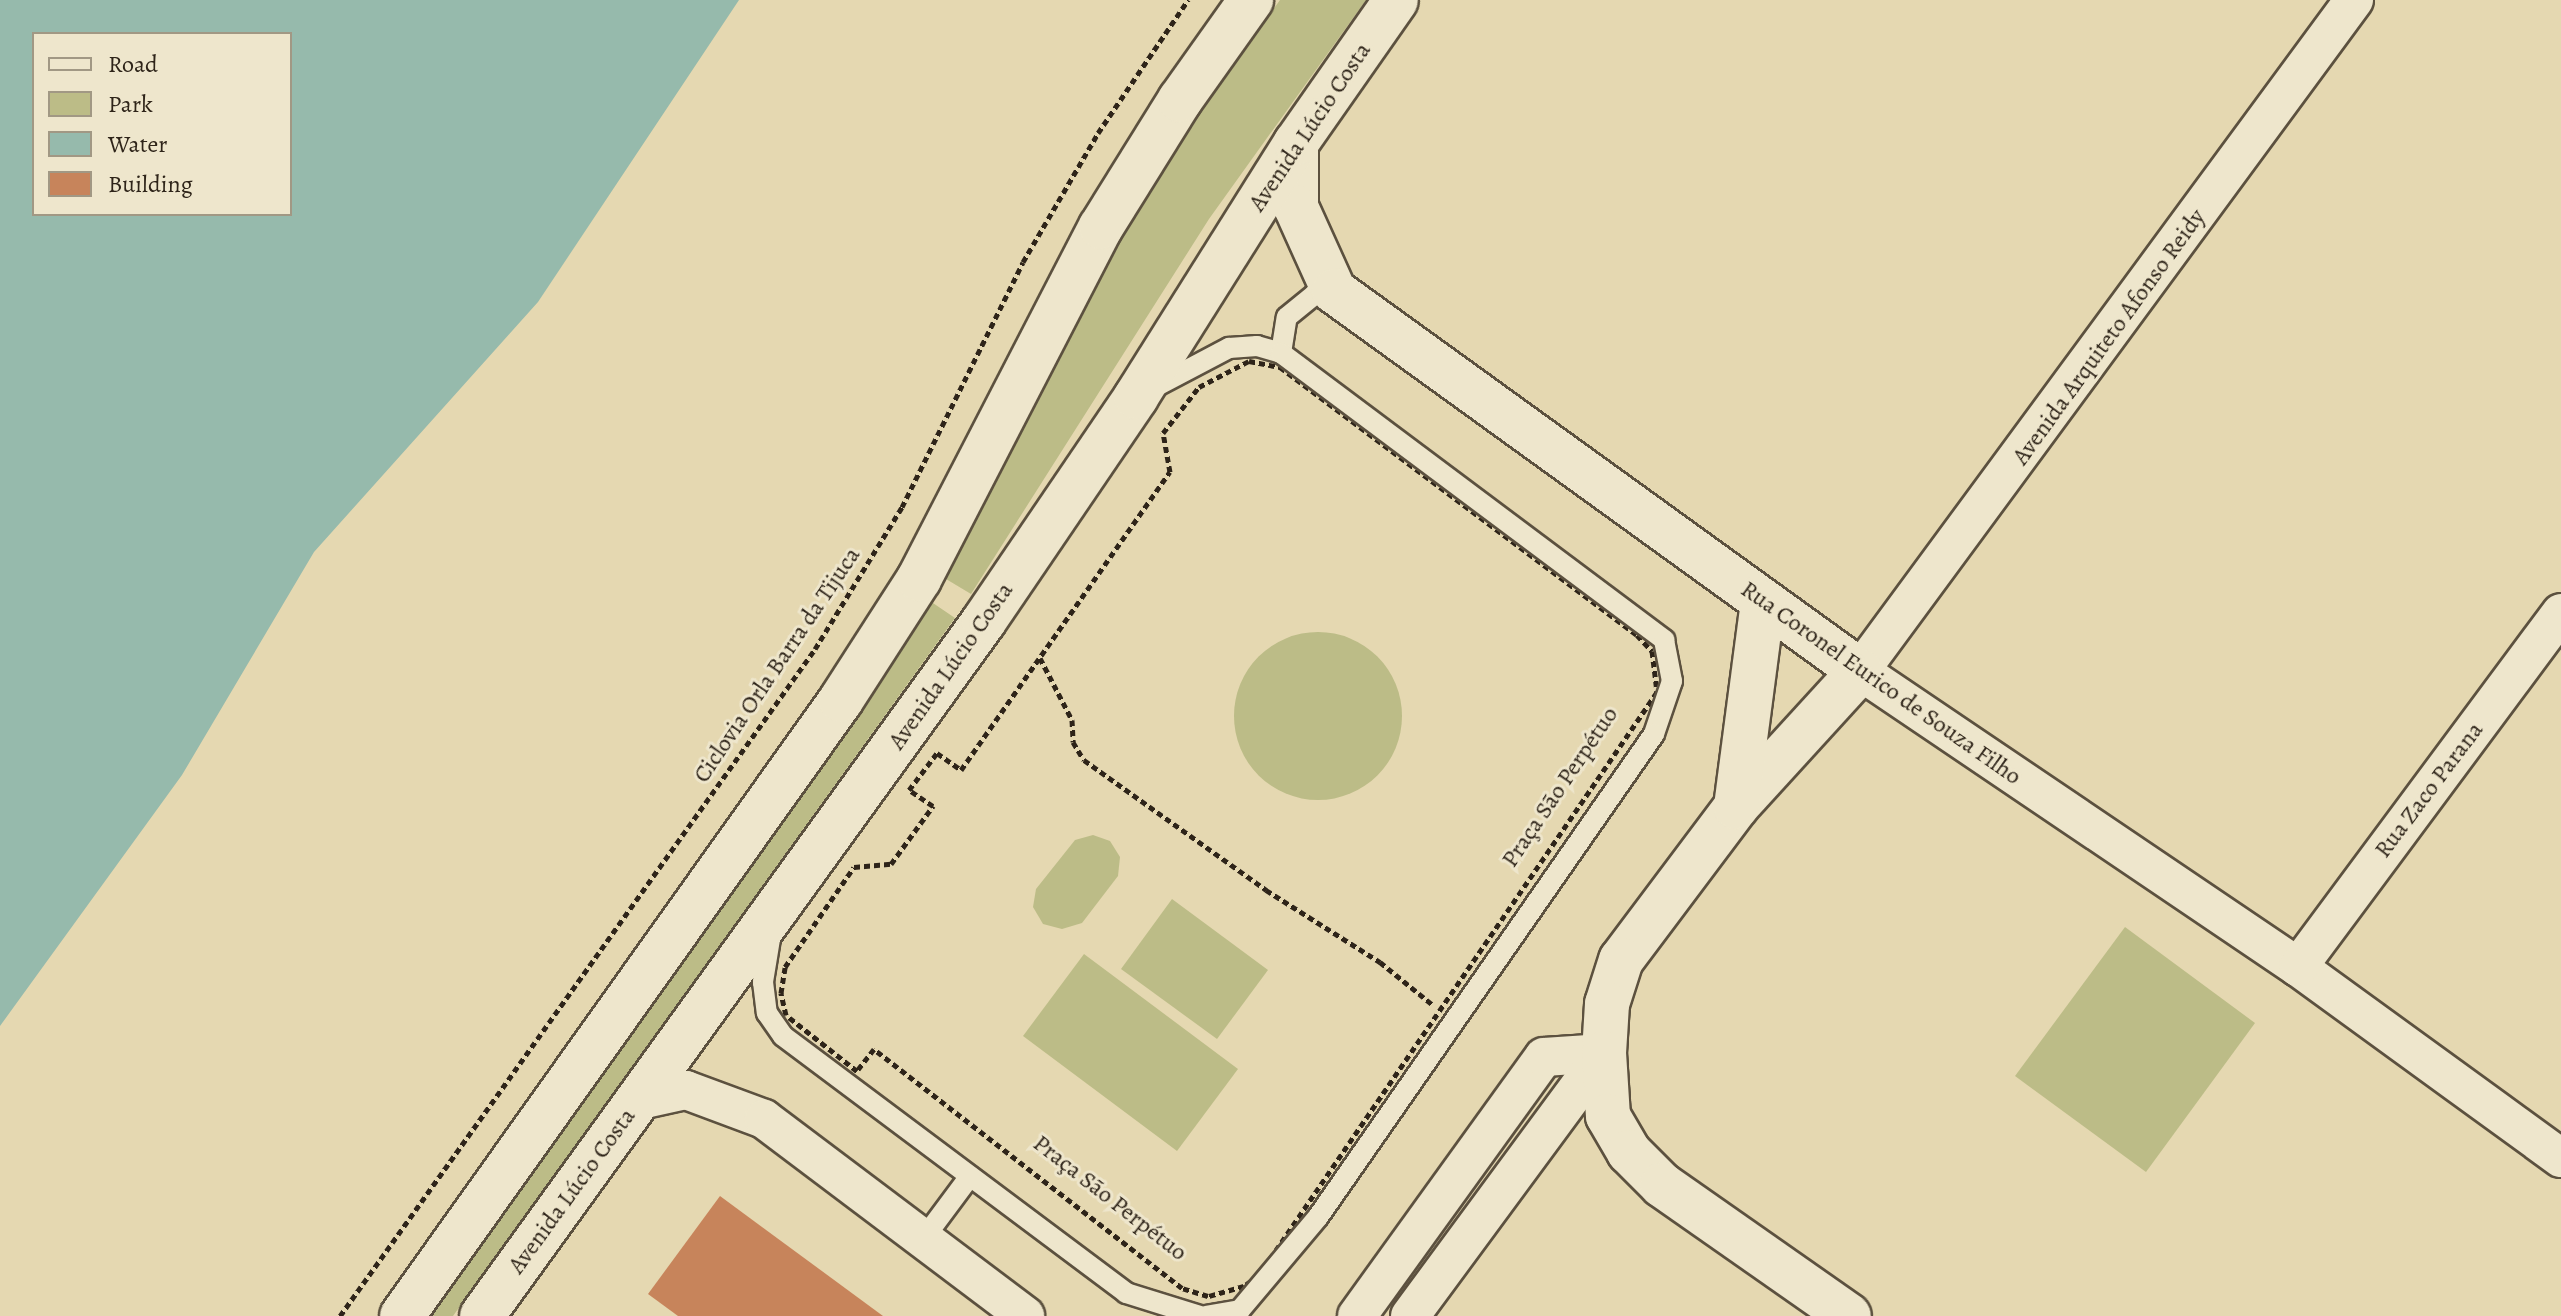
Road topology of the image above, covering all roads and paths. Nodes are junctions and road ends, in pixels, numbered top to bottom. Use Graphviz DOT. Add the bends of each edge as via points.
graph roads {
  1 [pos="1188,0"];
  2 [pos="1251,0"];
  3 [pos="1396,0"];
  4 [pos="2354,0"];
  5 [pos="1296,143"];
  6 [pos="1334,291"];
  7 [pos="1281,353"];
  8 [pos="1136,397"];
  9 [pos="1763,603"];
  10 [pos="2561,613"];
  11 [pos="1040,658"];
  12 [pos="1860,671"];
  13 [pos="1736,807"];
  14 [pos="774,911"];
  15 [pos="2298,967"];
  16 [pos="1440,1010"];
  17 [pos="1604,1053"];
  18 [pos="636,1101"];
  19 [pos="2561,1158"];
  20 [pos="970,1176"];
  21 [pos="924,1238"];
  22 [pos="340,1316"];
  23 [pos="402,1316"];
  24 [pos="482,1316"];
  25 [pos="1025,1316"];
  26 [pos="1200,1316"];
  27 [pos="1207,1316"];
  28 [pos="1357,1316"];
  29 [pos="1410,1316"];
  30 [pos="1849,1316"];
  1 -- 22 [label="path, Ciclovia Orla Barra da Tijuca" via="1098,133 1023,262 902,507 815,649"];
  2 -- 23 [label="main road" via="1180,100 1101,227 919,579 867,660"];
  3 -- 5 [label="main road, Avenida Lúcio Costa"];
  4 -- 12 [label="street, Avenida Arquiteto Afonso Reidy"];
  5 -- 6 [label="main road, Rua Coronel Eurico de Souza Filho" via="1296,207"];
  5 -- 8 [label="main road, Avenida Lúcio Costa"];
  6 -- 7 [label="lane" via="1315,294 1287,317"];
  6 -- 9 [label="main road, Rua Coronel Eurico de Souza Filho"];
  7 -- 8 [label="lane, Praça São Perpétuo" via="1257,346 1229,348"];
  7 -- 27 [label="lane, Praça São Perpétuo" via="1664,640 1672,681 1654,734 1318,1217 1240,1310"];
  8 -- 14 [label="main road, Avenida Lúcio Costa" via="984,621"];
  9 -- 12 [label="main road, Rua Coronel Eurico de Souza Filho"];
  9 -- 13 [label="main road"];
  10 -- 15 [label="street, Rua Zaco Parana"];
  11 -- 16 [label="path" via="1072,720 1073,742 1084,760 1266,890 1380,962"];
  11 -- 16 [label="path, Praça São Perpétuo" via="1170,472 1163,433 1199,387 1249,361 1280,367 1637,635 1652,651 1657,692"];
  11 -- 16 [label="path, Praça São Perpétuo" via="961,770 937,753 909,790 933,806 891,864 854,867 785,967 781,993 786,1015 857,1071 874,1049 1182,1288 1208,1296 1259,1275"];
  12 -- 13 [label="main road"];
  12 -- 15 [label="street, Rua Coronel Eurico de Souza Filho"];
  13 -- 17 [label="main road" via="1621,960 1607,1004"];
  14 -- 18 [label="main road, Avenida Lúcio Costa"];
  14 -- 20 [label="lane" via="763,982 767,1013 783,1036"];
  15 -- 19 [label="street, Rua Coronel Eurico de Souza Filho"];
  17 -- 28 [label="street" via="1544,1057"];
  17 -- 29 [label="street"];
  17 -- 30 [label="main road" via="1608,1116 1629,1152 1662,1185"];
  18 -- 21 [label="street" via="686,1090 764,1119"];
  18 -- 24 [label="main road, Avenida Lúcio Costa"];
  20 -- 21 [label="lane"];
  20 -- 26 [label="lane" via="1126,1293"];
  21 -- 25 [label="street"];
}
